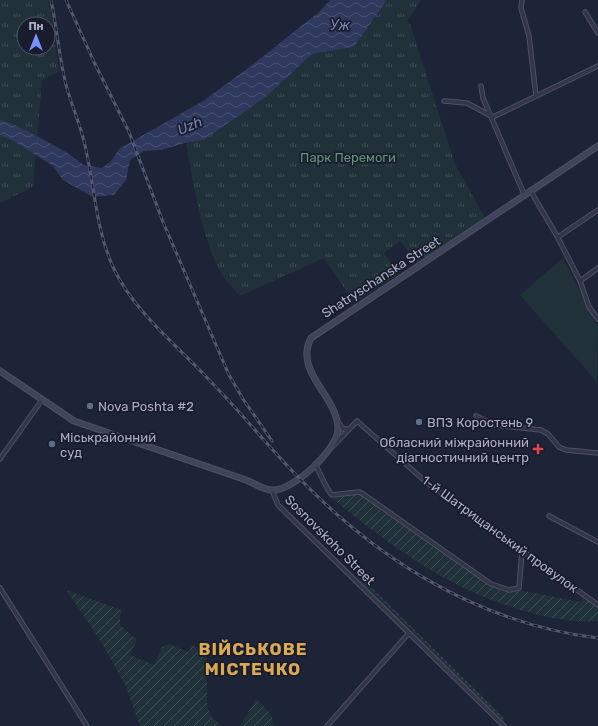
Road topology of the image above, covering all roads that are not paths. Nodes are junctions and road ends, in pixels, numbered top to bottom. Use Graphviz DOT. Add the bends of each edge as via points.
graph roads {
  1 [pos="522,0"];
  2 [pos="586,12"];
  3 [pos="598,33"];
  4 [pos="598,66"];
  5 [pos="481,86"];
  6 [pos="536,96"];
  7 [pos="444,101"];
  8 [pos="493,117"];
  9 [pos="598,146"];
  10 [pos="530,190"];
  11 [pos="524,194"];
  12 [pos="598,210"];
  13 [pos="558,238"];
  14 [pos="598,268"];
  15 [pos="580,281"];
  16 [pos="598,319"];
  17 [pos="0,371"];
  18 [pos="42,400"];
  19 [pos="476,416"];
  20 [pos="336,417"];
  21 [pos="350,429"];
  22 [pos="332,447"];
  23 [pos="598,453"];
  24 [pos="0,459"];
  25 [pos="316,464"];
  26 [pos="272,490"];
  27 [pos="549,516"];
  28 [pos="598,542"];
  29 [pos="522,551"];
  30 [pos="0,588"];
  31 [pos="598,605"];
  32 [pos="409,633"];
  33 [pos="87,726"];
  34 [pos="327,726"];
  35 [pos="504,726"];
  1 -- 6 [label="street" via="521,8 529,38"];
  2 -- 3 [label="street"];
  4 -- 6 [label="street"];
  5 -- 8 [label="street" via="483,98"];
  6 -- 8 [label="street"];
  7 -- 8 [label="street" via="467,103"];
  8 -- 11 [label="street"];
  9 -- 10 [label="street, Shatryschanska Street"];
  10 -- 11 [label="street, Shatryschanska Street"];
  10 -- 13 [label="street"];
  11 -- 20 [label="street, Shatryschanska Street" via="311,338 307,346 306,360"];
  12 -- 13 [label="street"];
  13 -- 15 [label="street"];
  14 -- 15 [label="street"];
  15 -- 16 [label="street" via="588,306"];
  17 -- 18 [label="street, Sosnovskoho Street"];
  18 -- 24 [label="street"];
  18 -- 26 [label="street, Sosnovskoho Street" via="74,421"];
  19 -- 23 [label="street" via="493,425 541,430 548,434 557,446 566,450"];
  20 -- 21 [label="street" via="343,429"];
  20 -- 22 [label="street, Shatryschanska Street" via="338,432"];
  21 -- 22 [label="street"];
  21 -- 29 [label="street, 1-й Шатрищанський провулок" via="357,421 426,482"];
  22 -- 25 [label="street, Shatryschanska Street"];
  25 -- 26 [label="street, Shatryschanska Street" via="302,476 280,489"];
  25 -- 29 [label="street" via="325,480 327,490 332,495 359,492 364,494 491,584 508,590 518,588"];
  26 -- 32 [label="street, Sosnovskoho Street" via="278,505"];
  27 -- 28 [label="street"];
  29 -- 31 [label="street, 1-й Шатрищанський провулок"];
  30 -- 33 [label="street"];
  32 -- 34 [label="street"];
  32 -- 35 [label="street, Sosnovskoho Street"];
}
